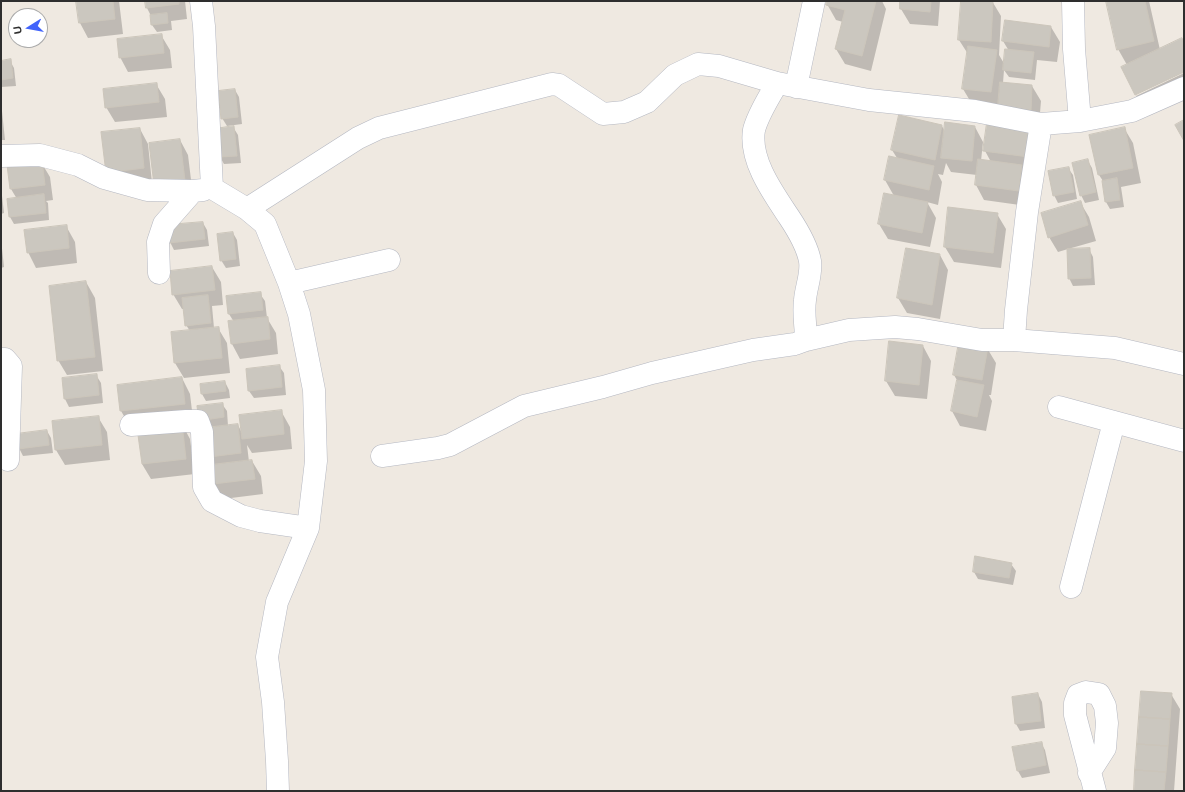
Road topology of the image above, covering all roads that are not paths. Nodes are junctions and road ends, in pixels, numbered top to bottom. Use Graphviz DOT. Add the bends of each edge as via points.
graph roads {
  1 [pos="201,1"];
  2 [pos="814,1"];
  3 [pos="1073,1"];
  4 [pos="786,85"];
  5 [pos="1184,88"];
  6 [pos="1080,121"];
  7 [pos="1041,124"];
  8 [pos="1,156"];
  9 [pos="203,190"];
  10 [pos="247,209"];
  11 [pos="389,260"];
  12 [pos="159,274"];
  13 [pos="289,283"];
  14 [pos="806,340"];
  15 [pos="1014,340"];
  16 [pos="1,359"];
  17 [pos="1184,364"];
  18 [pos="1059,407"];
  19 [pos="1114,422"];
  20 [pos="131,425"];
  21 [pos="1184,441"];
  22 [pos="382,456"];
  23 [pos="8,460"];
  24 [pos="308,528"];
  25 [pos="1072,587"];
  26 [pos="278,791"];
  1 -- 9 [label="street" via="204,26"];
  2 -- 4 [label="street"];
  3 -- 6 [label="street"];
  4 -- 7 [label="street" via="869,100 976,111"];
  4 -- 10 [label="street" via="719,66 698,64 675,76 647,102 624,112 603,114 559,85 552,84 379,128 358,138"];
  4 -- 14 [label="street" via="760,114 754,130 754,145 757,161 771,189 796,227 810,261 805,300"];
  5 -- 6 [label="street" via="1132,111"];
  6 -- 7 [label="street"];
  7 -- 15 [label="street" via="1027,212"];
  8 -- 9 [label="street" via="40,155 78,165 104,178 147,190"];
  9 -- 10 [label="street"];
  9 -- 12 [label="street" via="164,224 158,242"];
  10 -- 13 [label="street" via="265,224"];
  11 -- 13 [label="street"];
  13 -- 24 [label="street" via="299,314 314,390 316,461"];
  14 -- 15 [label="street" via="849,330 895,327 982,340"];
  14 -- 22 [label="street" via="652,373 524,406 450,444"];
  15 -- 17 [label="street" via="1115,348"];
  16 -- 23 [label="street" via="6,359 11,366"];
  18 -- 19 [label="street"];
  19 -- 21 [label="street"];
  19 -- 25 [label="street"];
  20 -- 24 [label="street" via="198,421 202,432 204,487 212,501 247,518"];
  24 -- 26 [label="street" via="277,602 267,657 273,702"];
}
